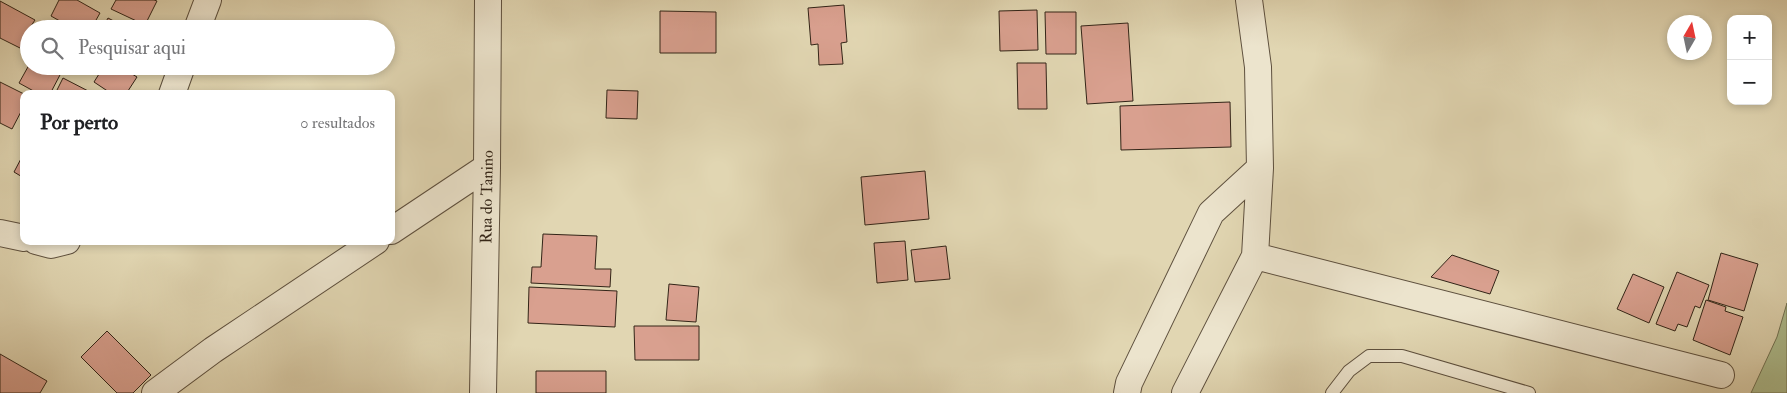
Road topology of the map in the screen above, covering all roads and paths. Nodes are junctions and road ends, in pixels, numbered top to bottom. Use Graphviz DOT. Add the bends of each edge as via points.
graph roads {
  1 [pos="208,0"];
  2 [pos="488,0"];
  3 [pos="1249,0"];
  4 [pos="200,20"];
  5 [pos="179,75"];
  6 [pos="173,90"];
  7 [pos="488,167"];
  8 [pos="1260,168"];
  9 [pos="395,228"];
  10 [pos="0,233"];
  11 [pos="20,237"];
  12 [pos="370,245"];
  13 [pos="1255,256"];
  14 [pos="1721,375"];
  15 [pos="156,393"];
  16 [pos="483,393"];
  17 [pos="1127,393"];
  18 [pos="1185,393"];
  19 [pos="1332,393"];
  20 [pos="1529,393"];
  1 -- 4 [label="street"];
  2 -- 7 [label="street, Rua do Tanino"];
  3 -- 8 [label="street" via="1258,67"];
  5 -- 6 [label="street"];
  7 -- 9 [label="street"];
  7 -- 16 [label="street, Rua do Tanino"];
  8 -- 13 [label="street"];
  8 -- 17 [label="street" via="1211,213"];
  10 -- 11 [label="street"];
  12 -- 15 [label="street" via="213,350"];
  13 -- 14 [label="street"];
  13 -- 18 [label="street"];
  19 -- 20 [label="lane" via="1349,370 1369,356 1402,356"];
}
